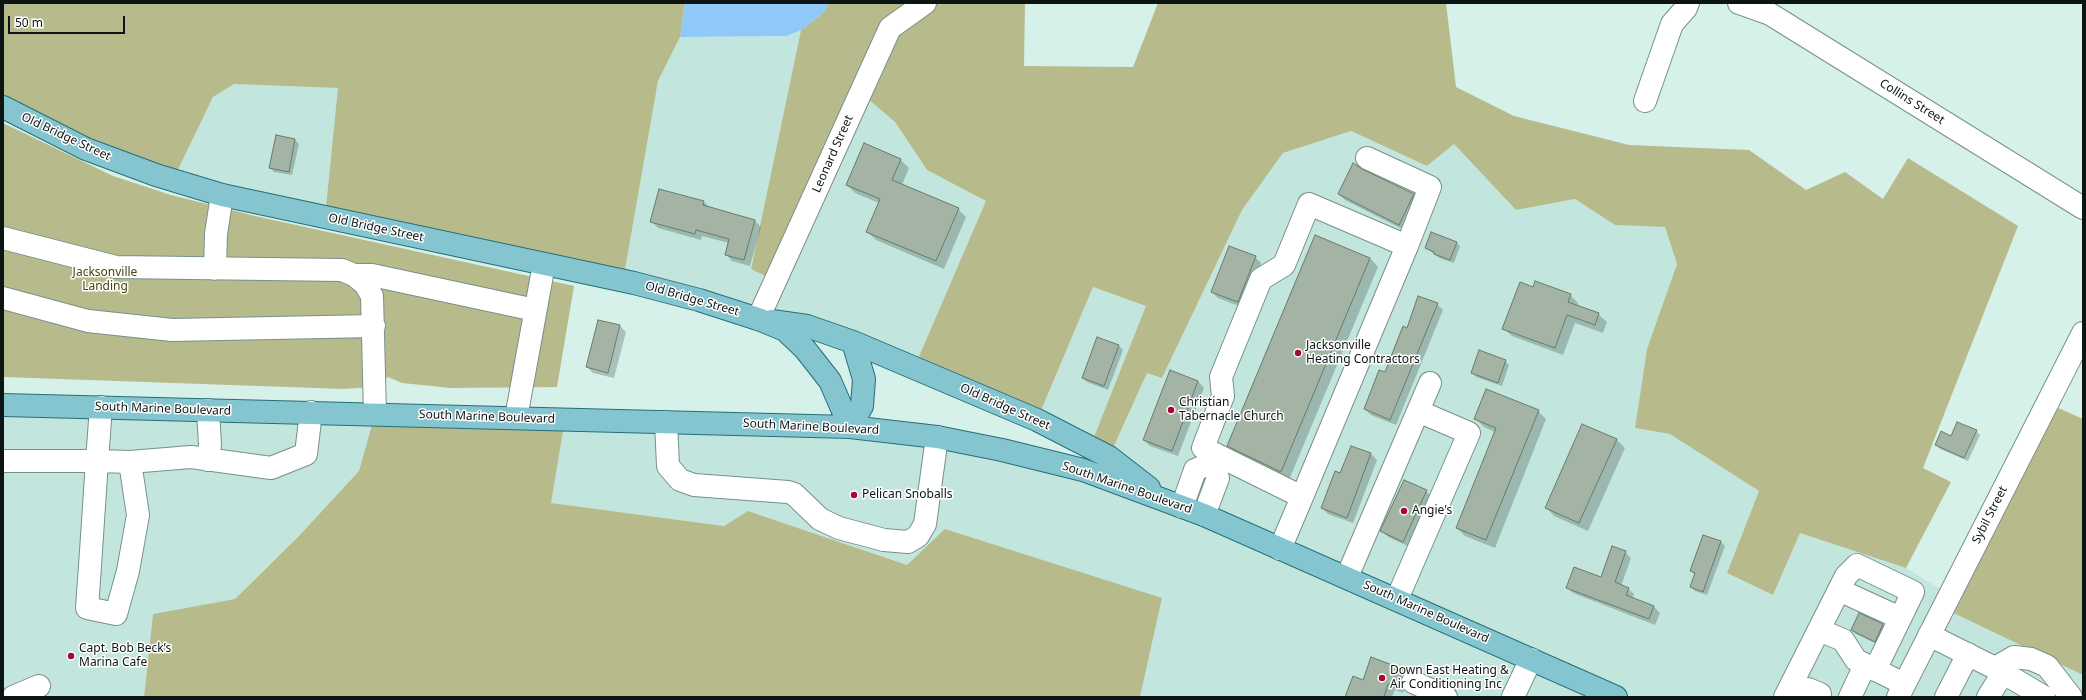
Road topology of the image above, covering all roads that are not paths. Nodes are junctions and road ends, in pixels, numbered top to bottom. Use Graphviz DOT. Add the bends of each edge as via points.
graph roads {
  1 [pos="925,3"];
  2 [pos="1688,3"];
  3 [pos="1739,3"];
  4 [pos="1645,101"];
  5 [pos="3,107"];
  6 [pos="1367,158"];
  7 [pos="222,195"];
  8 [pos="2083,208"];
  9 [pos="3,238"];
  10 [pos="1407,246"];
  11 [pos="544,264"];
  12 [pos="215,269"];
  13 [pos="354,275"];
  14 [pos="3,298"];
  15 [pos="535,310"];
  16 [pos="758,319"];
  17 [pos="374,326"];
  18 [pos="2083,333"];
  19 [pos="854,342"];
  20 [pos="1430,383"];
  21 [pos="3,404"];
  22 [pos="102,407"];
  23 [pos="208,410"];
  24 [pos="1418,411"];
  25 [pos="311,412"];
  26 [pos="375,414"];
  27 [pos="516,418"];
  28 [pos="666,422"];
  29 [pos="850,427"];
  30 [pos="937,437"];
  31 [pos="1214,458"];
  32 [pos="208,460"];
  33 [pos="3,461"];
  34 [pos="97,461"];
  35 [pos="130,462"];
  36 [pos="1302,497"];
  37 [pos="1175,505"];
  38 [pos="1204,515"];
  39 [pos="1280,549"];
  40 [pos="1347,577"];
  41 [pos="1843,583"];
  42 [pos="1397,599"];
  43 [pos="1903,611"];
  44 [pos="1933,627"];
  45 [pos="1819,630"];
  46 [pos="1968,654"];
  47 [pos="1531,659"];
  48 [pos="2001,672"];
  49 [pos="1413,682"];
  50 [pos="1841,684"];
  51 [pos="39,686"];
  52 [pos="1901,690"];
  53 [pos="13,697"];
  54 [pos="1446,697"];
  55 [pos="1513,697"];
  56 [pos="1616,697"];
  57 [pos="1785,697"];
  58 [pos="1946,697"];
  59 [pos="1980,697"];
  60 [pos="1988,697"];
  61 [pos="2044,697"];
  62 [pos="2065,697"];
  1 -- 16 [label="street, Leonard Street" via="890,28"];
  2 -- 4 [label="street" via="1672,24"];
  3 -- 8 [label="street, Collins Street" via="1770,14"];
  5 -- 7 [label="main road, Old Bridge Street" via="86,149 156,175"];
  6 -- 10 [label="street" via="1430,187"];
  7 -- 11 [label="main road, Old Bridge Street"];
  7 -- 12 [label="street" via="216,234"];
  9 -- 12 [label="street" via="116,267"];
  10 -- 31 [label="street" via="1309,204 1284,265 1261,279 1221,377 1224,396 1203,448"];
  10 -- 36 [label="street"];
  11 -- 15 [label="street"];
  11 -- 16 [label="main road, Old Bridge Street" via="634,283"];
  12 -- 13 [label="street" via="342,270"];
  13 -- 15 [label="street" via="372,275"];
  13 -- 17 [label="street" via="365,284 372,296"];
  14 -- 17 [label="street" via="88,321 172,330"];
  15 -- 27 [label="street"];
  16 -- 19 [label="main road, Old Bridge Street" via="807,326"];
  16 -- 29 [label="main road, Old Bridge Street" via="784,330 805,349 830,381"];
  17 -- 26 [label="street"];
  18 -- 44 [label="street, Sybil Street"];
  19 -- 29 [label="main road" via="864,379 862,406"];
  19 -- 37 [label="main road, Old Bridge Street" via="1037,420 1109,457"];
  20 -- 24 [label="street"];
  21 -- 22 [label="main road, South Marine Boulevard"];
  22 -- 23 [label="main road, South Marine Boulevard"];
  22 -- 34 [label="street"];
  23 -- 25 [label="main road, South Marine Boulevard"];
  23 -- 32 [label="street"];
  24 -- 40 [label="street"];
  24 -- 42 [label="street" via="1469,433"];
  25 -- 26 [label="main road, South Marine Boulevard"];
  25 -- 32 [label="street" via="306,454 271,468"];
  26 -- 27 [label="main road, South Marine Boulevard"];
  27 -- 28 [label="main road, South Marine Boulevard"];
  28 -- 29 [label="main road, South Marine Boulevard"];
  28 -- 30 [label="street" via="668,466 680,480 694,485 788,492 794,494 820,519 839,528 884,540 908,542 918,536 924,524"];
  29 -- 30 [label="main road, South Marine Boulevard"];
  30 -- 37 [label="main road, South Marine Boulevard" via="1083,470"];
  31 -- 36 [label="street"];
  31 -- 37 [label="street" via="1195,470"];
  31 -- 38 [label="street" via="1218,478"];
  32 -- 35 [label="street" via="191,457"];
  33 -- 34 [label="street"];
  34 -- 35 [label="street"];
  34 -- 35 [label="street" via="88,608 116,614 128,570 138,514"];
  36 -- 39 [label="street"];
  37 -- 38 [label="main road, South Marine Boulevard"];
  38 -- 39 [label="main road, South Marine Boulevard"];
  39 -- 40 [label="main road, South Marine Boulevard"];
  40 -- 42 [label="main road, South Marine Boulevard"];
  41 -- 43 [label="street"];
  41 -- 43 [label="street" via="1857,565 1913,592"];
  41 -- 45 [label="street"];
  42 -- 47 [label="main road, South Marine Boulevard"];
  43 -- 44 [label="street"];
  43 -- 50 [label="street"];
  44 -- 46 [label="street"];
  44 -- 52 [label="street, Sybil Street"];
  45 -- 50 [label="street" via="1843,640"];
  45 -- 57 [label="street"];
  46 -- 48 [label="street"];
  46 -- 58 [label="street"];
  47 -- 55 [label="street"];
  47 -- 56 [label="main road, South Marine Boulevard"];
  48 -- 59 [label="street"];
  48 -- 60 [label="street"];
  48 -- 61 [label="street"];
  48 -- 62 [label="street" via="2014,657 2031,659 2047,666"];
  49 -- 54 [label="street"];
  50 -- 52 [label="street"];
  51 -- 53 [label="street"];
}
